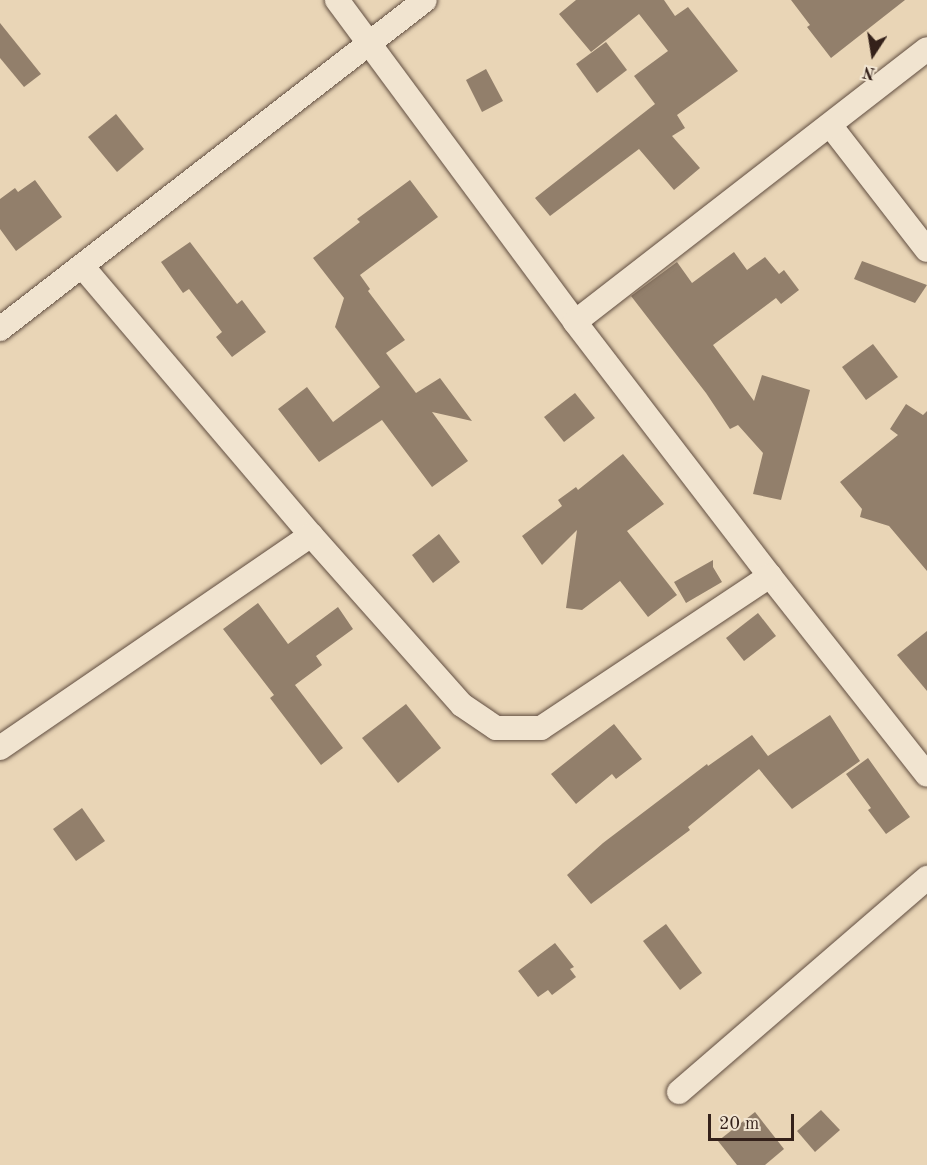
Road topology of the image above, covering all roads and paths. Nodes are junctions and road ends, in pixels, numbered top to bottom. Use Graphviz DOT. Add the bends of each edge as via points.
graph roads {
  1 [pos="337,0"];
  2 [pos="425,0"];
  3 [pos="368,43"];
  4 [pos="927,49"];
  5 [pos="830,125"];
  6 [pos="927,250"];
  7 [pos="82,266"];
  8 [pos="574,322"];
  9 [pos="0,329"];
  10 [pos="311,535"];
  11 [pos="770,576"];
  12 [pos="0,748"];
  13 [pos="927,775"];
  14 [pos="927,878"];
  15 [pos="679,1092"];
  1 -- 3 [label="street"];
  2 -- 3 [label="street"];
  3 -- 7 [label="street"];
  3 -- 8 [label="street"];
  4 -- 5 [label="street"];
  5 -- 6 [label="street"];
  5 -- 8 [label="street"];
  7 -- 9 [label="street"];
  7 -- 10 [label="street"];
  8 -- 11 [label="street"];
  10 -- 11 [label="street" via="462,705 496,728 542,728"];
  10 -- 12 [label="street"];
  11 -- 13 [label="street"];
  14 -- 15 [label="street"];
}
